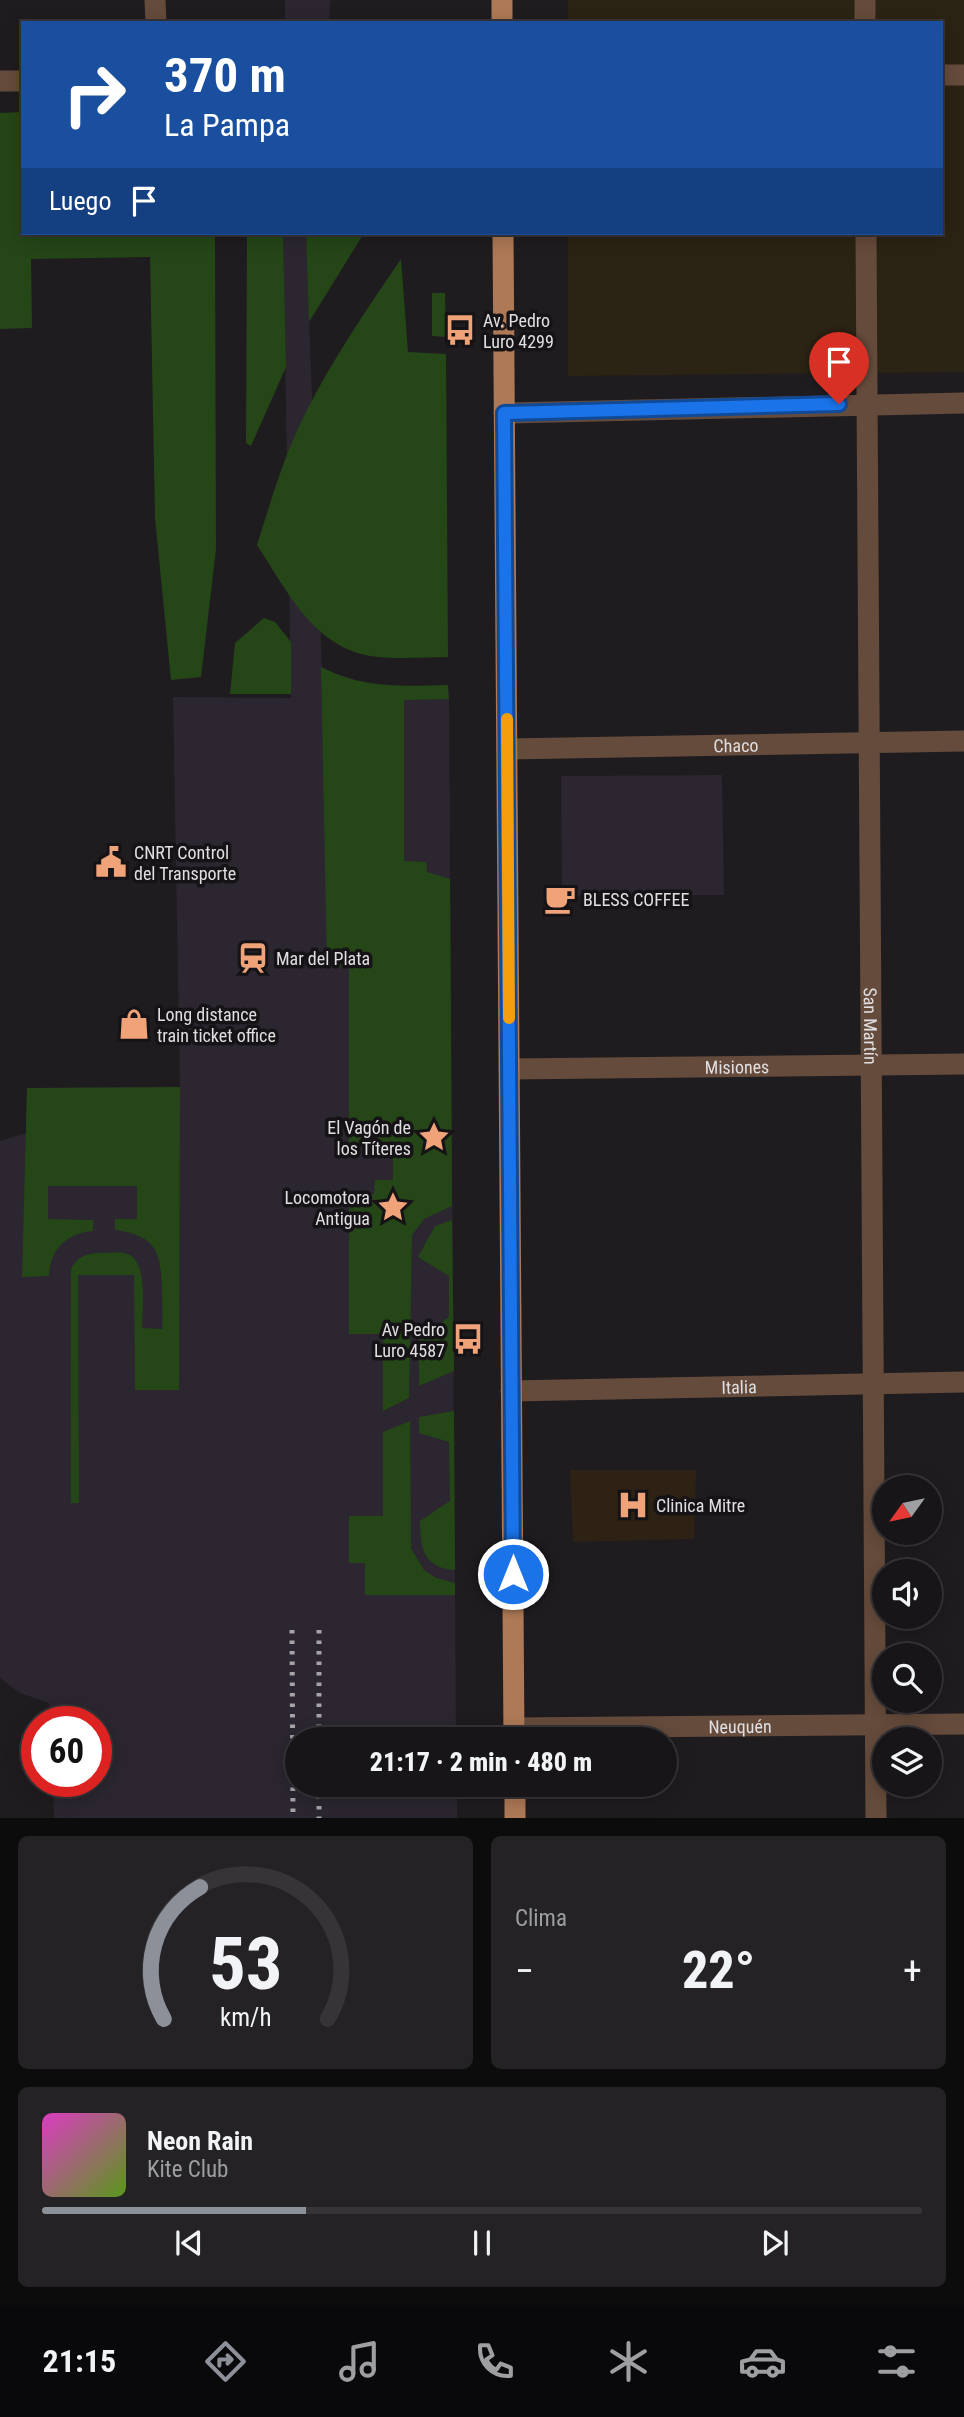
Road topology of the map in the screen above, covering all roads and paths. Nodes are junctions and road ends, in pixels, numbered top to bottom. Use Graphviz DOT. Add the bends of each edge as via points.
graph roads {
  1 [pos="155,0"];
  2 [pos="502,0"];
  3 [pos="865,0"];
  4 [pos="156,21"];
  5 [pos="502,21"];
  6 [pos="865,21"];
  7 [pos="943,75"];
  8 [pos="964,75"];
  9 [pos="0,81"];
  10 [pos="21,81"];
  11 [pos="503,235"];
  12 [pos="866,235"];
  13 [pos="964,403"];
  14 [pos="867,404"];
  15 [pos="504,413"];
  16 [pos="964,741"];
  17 [pos="868,743"];
  18 [pos="507,749"];
  19 [pos="964,1064"];
  20 [pos="871,1065"];
  21 [pos="509,1069"];
  22 [pos="873,1382"];
  23 [pos="964,1382"];
  24 [pos="511,1391"];
  25 [pos="964,1724"];
  26 [pos="875,1725"];
  27 [pos="514,1727"];
  28 [pos="677,1730"];
  29 [pos="514,1797"];
  30 [pos="515,1818"];
  31 [pos="876,1818"];
  1 -- 4 [label="street"];
  2 -- 5 [label="main road"];
  3 -- 6 [label="street"];
  7 -- 8 [label="street"];
  9 -- 10 [label="street"];
  11 -- 15 [label="main road"];
  12 -- 14 [label="street, San Martín"];
  13 -- 14 [label="street"];
  14 -- 15 [label="street"];
  14 -- 17 [label="street, San Martín"];
  15 -- 18 [label="main road"];
  16 -- 17 [label="street, Chaco"];
  17 -- 18 [label="street, Chaco"];
  17 -- 20 [label="street, San Martín"];
  18 -- 21 [label="main road"];
  19 -- 20 [label="street, Misiones"];
  20 -- 21 [label="street, Misiones"];
  20 -- 22 [label="street, San Martín"];
  21 -- 24 [label="main road"];
  22 -- 23 [label="street, Italia"];
  22 -- 24 [label="street, Italia"];
  22 -- 26 [label="street, San Martín"];
  24 -- 27 [label="main road"];
  25 -- 26 [label="street, Neuquén"];
  26 -- 28 [label="street, Neuquén"];
  26 -- 31 [label="street, San Martín"];
  29 -- 30 [label="main road"];
}
